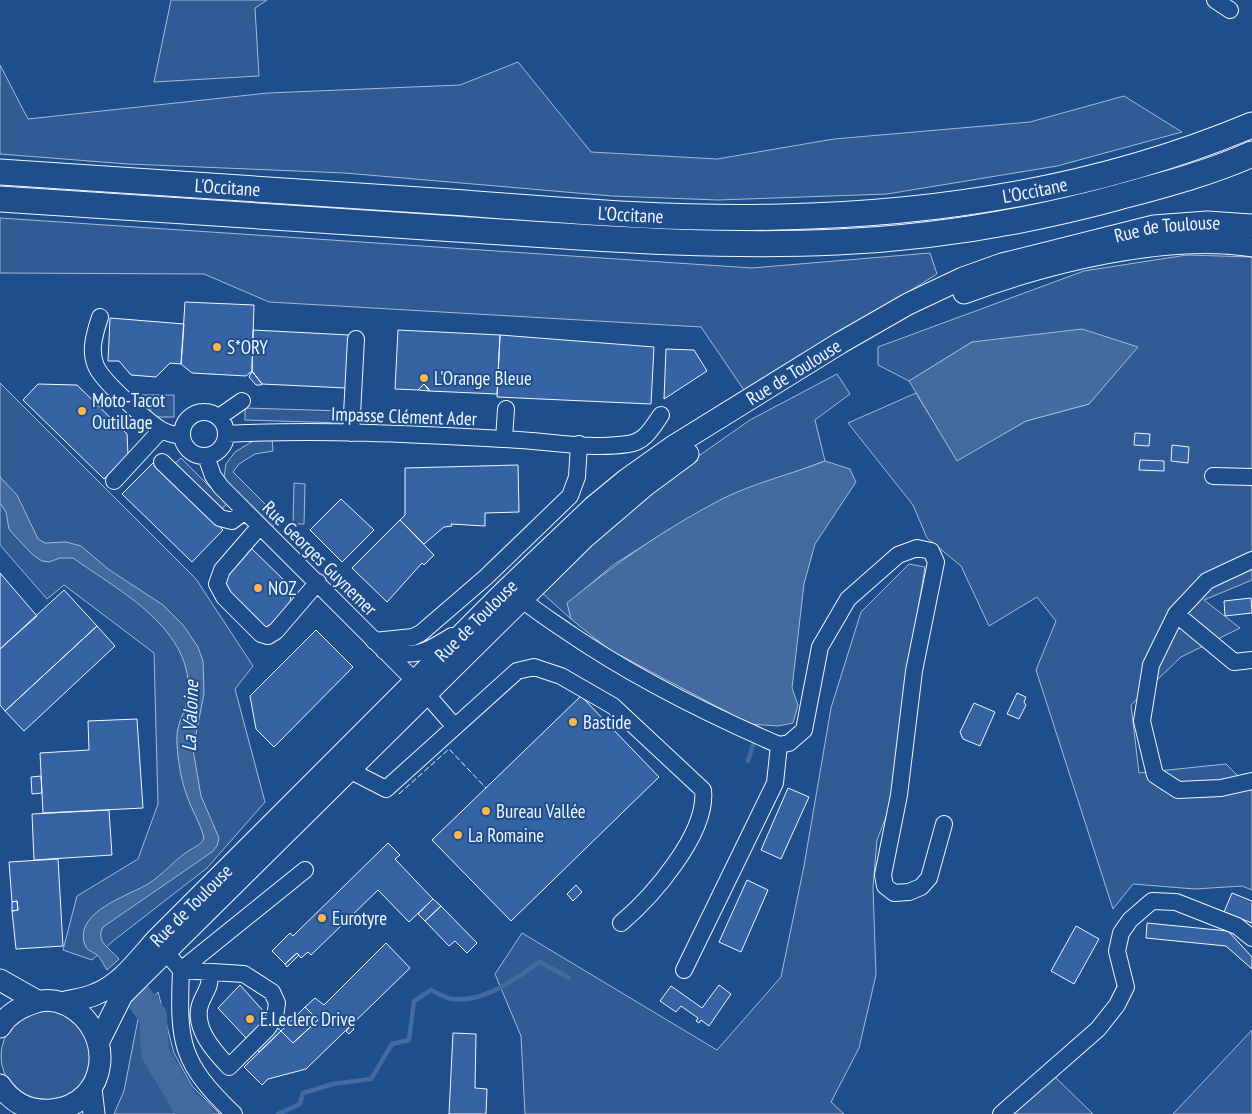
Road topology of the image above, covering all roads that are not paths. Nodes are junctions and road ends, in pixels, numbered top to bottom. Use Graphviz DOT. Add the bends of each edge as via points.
graph roads {
  1 [pos="1215,0"];
  2 [pos="1230,10"];
  3 [pos="1252,125"];
  4 [pos="1252,154"];
  5 [pos="0,172"];
  6 [pos="0,198"];
  7 [pos="1252,225"];
  8 [pos="1115,243"];
  9 [pos="1252,246"];
  10 [pos="100,317"];
  11 [pos="356,339"];
  12 [pos="242,401"];
  13 [pos="506,409"];
  14 [pos="661,415"];
  15 [pos="219,417"];
  16 [pos="161,430"];
  17 [pos="351,433"];
  18 [pos="226,434"];
  19 [pos="182,436"];
  20 [pos="504,438"];
  21 [pos="580,444"];
  22 [pos="206,456"];
  23 [pos="162,462"];
  24 [pos="1213,476"];
  25 [pos="1252,477"];
  26 [pos="114,481"];
  27 [pos="245,511"];
  28 [pos="260,526"];
  29 [pos="1252,560"];
  30 [pos="318,582"];
  31 [pos="515,594"];
  32 [pos="1176,614"];
  33 [pos="474,622"];
  34 [pos="378,646"];
  35 [pos="1252,660"];
  36 [pos="421,687"];
  37 [pos="455,727"];
  38 [pos="772,742"];
  39 [pos="349,770"];
  40 [pos="1252,781"];
  41 [pos="944,824"];
  42 [pos="305,870"];
  43 [pos="621,923"];
  44 [pos="1252,938"];
  45 [pos="161,947"];
  46 [pos="181,970"];
  47 [pos="684,970"];
  48 [pos="208,972"];
  49 [pos="0,980"];
  50 [pos="37,1001"];
  51 [pos="62,1003"];
  52 [pos="0,1027"];
  53 [pos="99,1041"];
  54 [pos="0,1085"];
  55 [pos="91,1088"];
  56 [pos="9,1108"];
  57 [pos="44,1112"];
  58 [pos="94,1114"];
  59 [pos="234,1114"];
  60 [pos="1001,1114"];
  1 -- 2 [label="street"];
  3 -- 5 [label="highway, L'Occitane" via="1163,157 1059,184 900,210 832,216 727,218 615,213"];
  4 -- 6 [label="highway, L'Occitane" via="1141,191 1010,222 889,238 821,242 749,244 625,240"];
  7 -- 8 [label="main road, Rue de Toulouse" via="1207,222 1154,226"];
  8 -- 9 [label="main road, Rue de Toulouse" via="1231,243"];
  8 -- 31 [label="main road, Rue de Toulouse" via="920,310 835,356 710,438 646,485"];
  10 -- 16 [label="street" via="93,337 96,367 112,386"];
  11 -- 17 [label="street"];
  12 -- 15 [label="street"];
  13 -- 20 [label="street"];
  14 -- 21 [label="street, Impasse Clément Ader" via="644,438 629,444"];
  15 -- 18 [label="street"];
  15 -- 19 [label="street" via="211,412 194,414 183,427"];
  16 -- 19 [label="street"];
  16 -- 26 [label="street"];
  17 -- 18 [label="street, Impasse Clément Ader"];
  17 -- 20 [label="street, Impasse Clément Ader"];
  18 -- 22 [label="street" via="221,449"];
  19 -- 22 [label="street" via="190,451"];
  20 -- 21 [label="street, Impasse Clément Ader"];
  21 -- 34 [label="street" via="577,477 570,496 422,633"];
  22 -- 27 [label="street, Rue Georges Guynemer" via="213,476"];
  23 -- 27 [label="street" via="220,518 232,521"];
  24 -- 25 [label="street"];
  27 -- 28 [label="street, Rue Georges Guynemer"];
  28 -- 30 [label="street, Rue Georges Guynemer"];
  28 -- 30 [label="street" via="222,570 217,584 224,597 262,634 268,636 276,631"];
  29 -- 32 [label="street" via="1207,580"];
  30 -- 34 [label="street, Rue Georges Guynemer"];
  31 -- 33 [label="main road, Rue de Toulouse"];
  31 -- 36 [label="main road, Rue de Toulouse"];
  31 -- 38 [label="street" via="600,654 688,704"];
  32 -- 35 [label="street" via="1234,662"];
  32 -- 40 [label="street" via="1151,665 1142,721 1155,775 1178,790 1220,788"];
  33 -- 34 [label="street" via="429,651 409,656"];
  33 -- 36 [label="main road, Rue de Toulouse"];
  34 -- 36 [label="street, Rue Georges Guynemer"];
  36 -- 37 [label="street, Rue Georges Guynemer"];
  36 -- 39 [label="main road, Rue de Toulouse"];
  36 -- 45 [label="main road, Rue de Toulouse"];
  37 -- 39 [label="street" via="386,789"];
  37 -- 43 [label="street" via="517,671 534,667 561,676 613,706 702,790 702,815 668,874 644,904"];
  38 -- 41 [label="street" via="789,742 804,730 820,647 848,599 898,555 917,548 931,550 936,562 914,671 899,795 883,875 885,886 894,892 909,892 921,887 929,878"];
  38 -- 47 [label="street" via="775,783"];
  39 -- 45 [label="main road, Rue de Toulouse"];
  42 -- 46 [label="street"];
  44 -- 60 [label="street" via="1237,926 1176,902 1152,901 1130,920 1121,933 1117,952 1126,987 1117,1005 1098,1029"];
  45 -- 46 [label="street"];
  45 -- 51 [label="main road, Rue de Toulouse" via="109,988"];
  45 -- 53 [label="main road, Rue de Toulouse" via="122,995"];
  46 -- 48 [label="street"];
  46 -- 59 [label="street" via="181,1036 192,1066 211,1092"];
  48 -- 48 [label="street" via="211,979 209,989 199,1006 201,1023 205,1041 229,1067 266,1029 275,1017 277,1003 272,992 244,974"];
  49 -- 50 [label="main road"];
  50 -- 51 [label="main road, Rue de Toulouse"];
  50 -- 52 [label="main road, Rue de Toulouse" via="19,1008 4,1019"];
  51 -- 53 [label="main road, Rue de Toulouse" via="79,1011 91,1024"];
  53 -- 55 [label="main road, Rue de Toulouse" via="100,1065"];
  54 -- 56 [label="main road, Rue de Toulouse"];
  55 -- 57 [label="main road, Rue de Toulouse" via="78,1101"];
  55 -- 58 [label="main road"];
  56 -- 57 [label="main road, Rue de Toulouse"];
}
